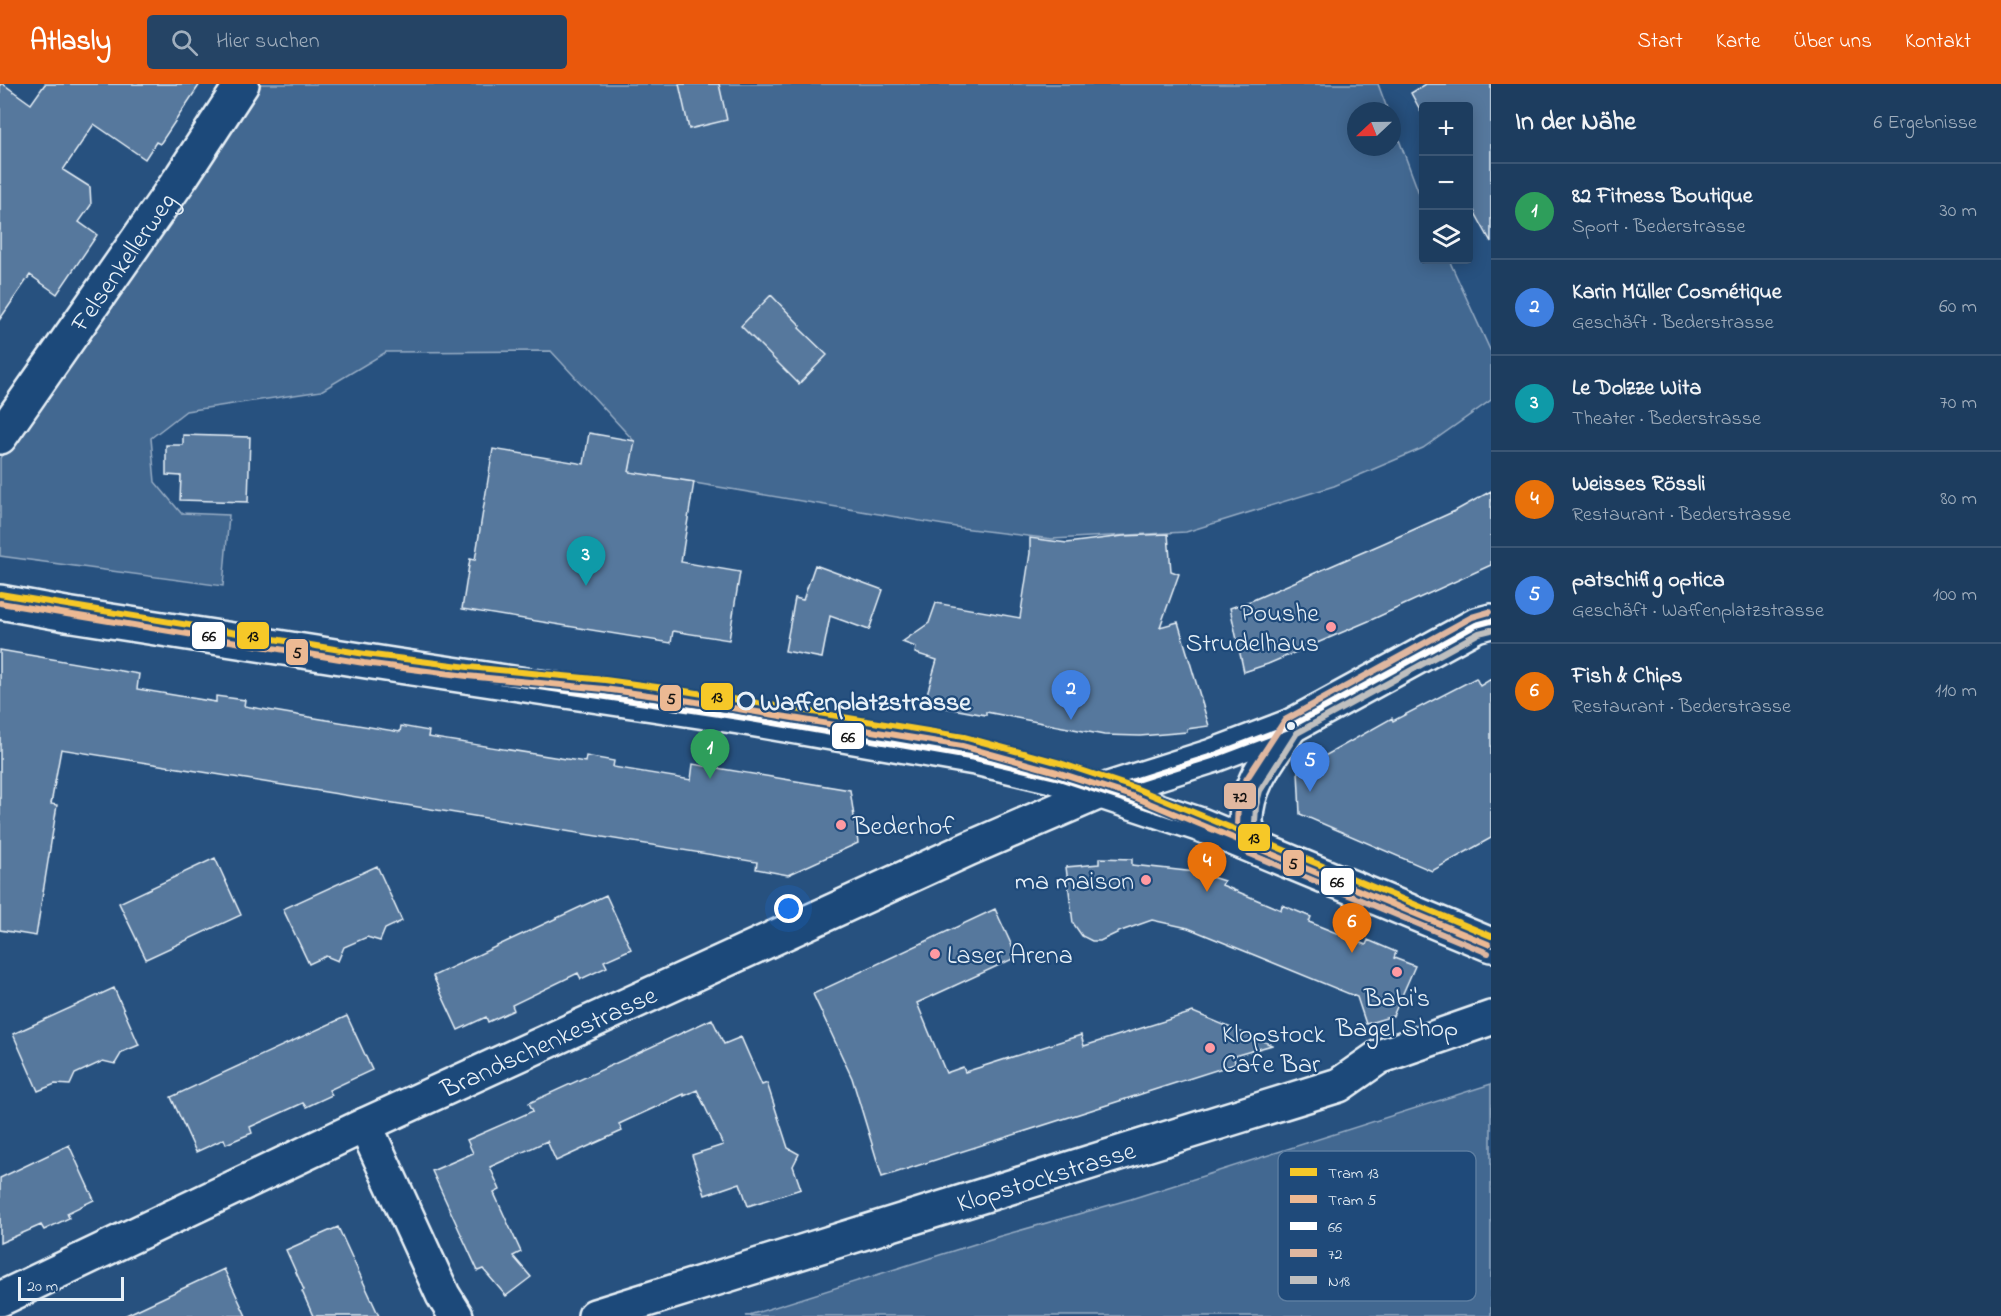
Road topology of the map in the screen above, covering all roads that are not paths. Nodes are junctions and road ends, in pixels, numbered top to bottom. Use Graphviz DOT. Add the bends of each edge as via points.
graph roads {
  1 [pos="242,84"];
  2 [pos="0,437"];
  3 [pos="0,602"];
  4 [pos="1491,621"];
  5 [pos="1291,726"];
  6 [pos="1102,791"];
  7 [pos="1252,845"];
  8 [pos="1491,945"];
  9 [pos="1491,1018"];
  10 [pos="365,1125"];
  11 [pos="0,1299"];
  12 [pos="456,1316"];
  13 [pos="595,1316"];
  1 -- 2 [label="street, Felsenkellerweg"];
  3 -- 6 [label="street" via="863,738 975,758"];
  4 -- 5 [label="street" via="1476,625"];
  5 -- 6 [label="street"];
  5 -- 7 [label="street" via="1252,787 1246,824"];
  6 -- 7 [label="street"];
  6 -- 10 [label="street, Brandschenkestrasse" via="931,865"];
  7 -- 8 [label="street"];
  9 -- 13 [label="street, Klopstockstrasse" via="1379,1057 1339,1085"];
  10 -- 11 [label="street, Brandschenkestrasse"];
  10 -- 12 [label="street"];
}
